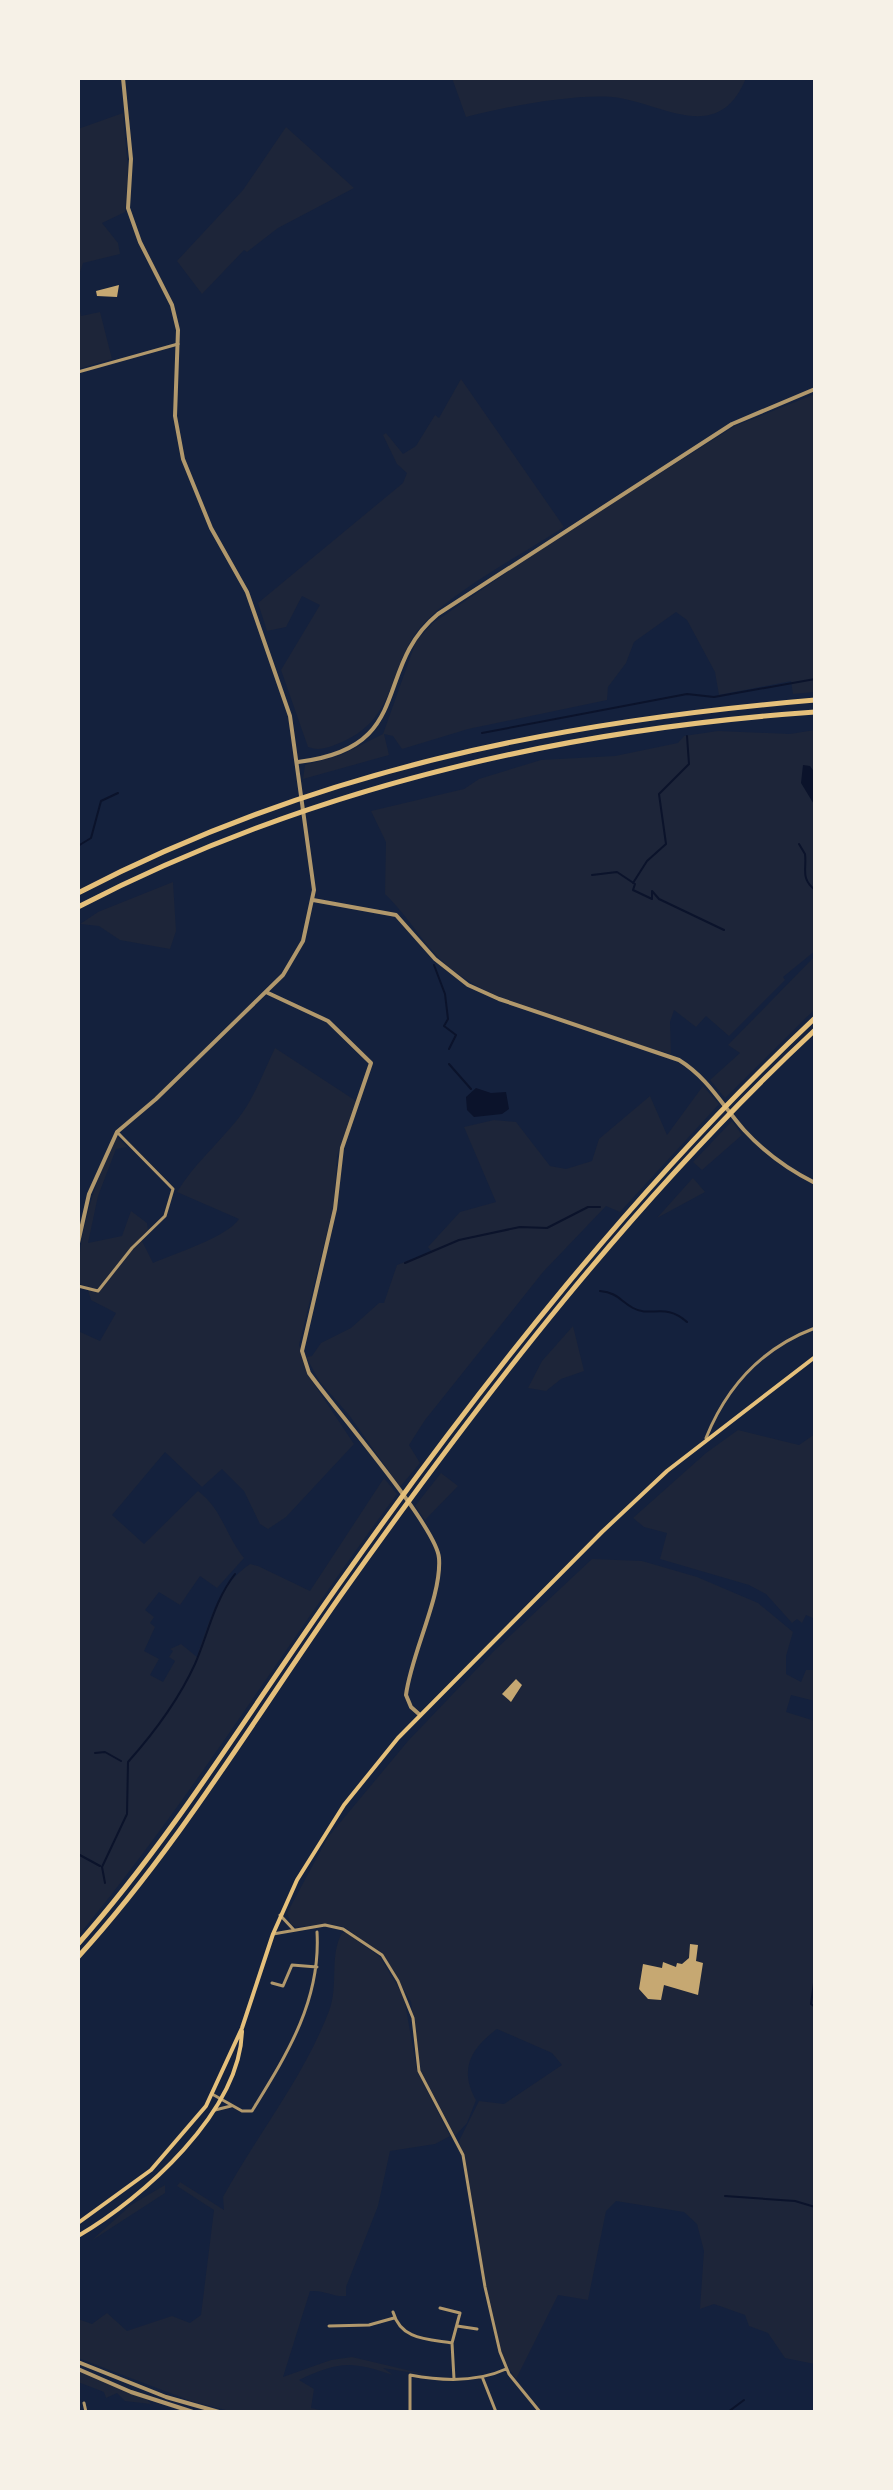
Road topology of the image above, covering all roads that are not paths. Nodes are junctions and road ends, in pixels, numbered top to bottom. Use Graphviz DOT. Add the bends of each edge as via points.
graph roads {
  1 [pos="123,78"];
  2 [pos="178,344"];
  3 [pos="78,372"];
  4 [pos="815,389"];
  5 [pos="815,700"];
  6 [pos="815,712"];
  7 [pos="298,762"];
  8 [pos="78,893"];
  9 [pos="313,900"];
  10 [pos="78,907"];
  11 [pos="268,993"];
  12 [pos="815,1018"];
  13 [pos="815,1030"];
  14 [pos="117,1132"];
  15 [pos="815,1183"];
  16 [pos="78,1243"];
  17 [pos="78,1286"];
  18 [pos="815,1328"];
  19 [pos="815,1357"];
  20 [pos="705,1442"];
  21 [pos="420,1715"];
  22 [pos="280,1915"];
  23 [pos="294,1930"];
  24 [pos="317,1932"];
  25 [pos="273,1934"];
  26 [pos="78,1944"];
  27 [pos="78,1957"];
  28 [pos="317,1967"];
  29 [pos="272,1983"];
  30 [pos="242,2028"];
  31 [pos="212,2094"];
  32 [pos="220,2098"];
  33 [pos="231,2106"];
  34 [pos="212,2111"];
  35 [pos="78,2223"];
  36 [pos="78,2236"];
  37 [pos="440,2308"];
  38 [pos="329,2326"];
  39 [pos="456,2326"];
  40 [pos="477,2329"];
  41 [pos="452,2343"];
  42 [pos="78,2362"];
  43 [pos="78,2369"];
  44 [pos="506,2369"];
  45 [pos="454,2379"];
  46 [pos="483,2379"];
  47 [pos="84,2403"];
  48 [pos="86,2412"];
  49 [pos="193,2412"];
  50 [pos="219,2412"];
  51 [pos="410,2412"];
  52 [pos="496,2412"];
  53 [pos="540,2412"];
  1 -- 2 [label="street" via="131,159 128,208 172,305"];
  2 -- 3 [label="street"];
  2 -- 7 [label="street" via="175,416 183,459 267,644"];
  4 -- 7 [label="street" via="732,424 438,614 408,652 372,733 336,754"];
  5 -- 8 [label="highway" via="585,726 397,768 234,823"];
  6 -- 10 [label="highway" via="682,723 573,740 410,777 224,839"];
  7 -- 9 [label="street"];
  9 -- 11 [label="street" via="295,958"];
  9 -- 15 [label="street" via="396,915 435,959 468,985 679,1060 701,1074 773,1159"];
  11 -- 14 [label="street"];
  11 -- 21 [label="street" via="328,1021 371,1063 341,1154 335,1209 302,1351 309,1373 415,1513 439,1556 406,1695"];
  12 -- 26 [label="highway" via="689,1143 516,1347 362,1552 157,1847"];
  13 -- 27 [label="highway" via="671,1176 529,1346 348,1585 164,1852"];
  14 -- 16 [label="street" via="89,1194"];
  14 -- 17 [label="street" via="173,1189 165,1216 98,1291"];
  18 -- 20 [label="street" via="760,1357 733,1388"];
  19 -- 20 [label="main road"];
  20 -- 21 [label="main road" via="602,1532"];
  21 -- 22 [label="main road" via="344,1805"];
  22 -- 23 [label="street"];
  22 -- 25 [label="main road"];
  23 -- 25 [label="street"];
  23 -- 44 [label="street" via="325,1925 350,1932 382,1955 406,1997 419,2071 466,2164 485,2287"];
  24 -- 28 [label="street"];
  25 -- 30 [label="main road"];
  28 -- 29 [label="street" via="292,1965 283,1986"];
  28 -- 33 [label="street" via="306,2014 252,2111"];
  30 -- 31 [label="main road"];
  30 -- 32 [label="main road"];
  31 -- 32 [label="street"];
  31 -- 35 [label="main road" via="191,2127 151,2170"];
  32 -- 33 [label="street"];
  32 -- 34 [label="main road"];
  33 -- 34 [label="street"];
  34 -- 36 [label="main road" via="154,2179"];
  37 -- 39 [label="street" via="460,2311"];
  38 -- 41 [label="street" via="369,2325 394,2315 408,2335"];
  39 -- 40 [label="street"];
  39 -- 41 [label="street"];
  41 -- 45 [label="street"];
  42 -- 50 [label="street"];
  43 -- 49 [label="street"];
  44 -- 46 [label="street"];
  44 -- 53 [label="street"];
  45 -- 46 [label="street"];
  45 -- 51 [label="street" via="410,2375"];
  46 -- 52 [label="street"];
  47 -- 48 [label="street"];
}
